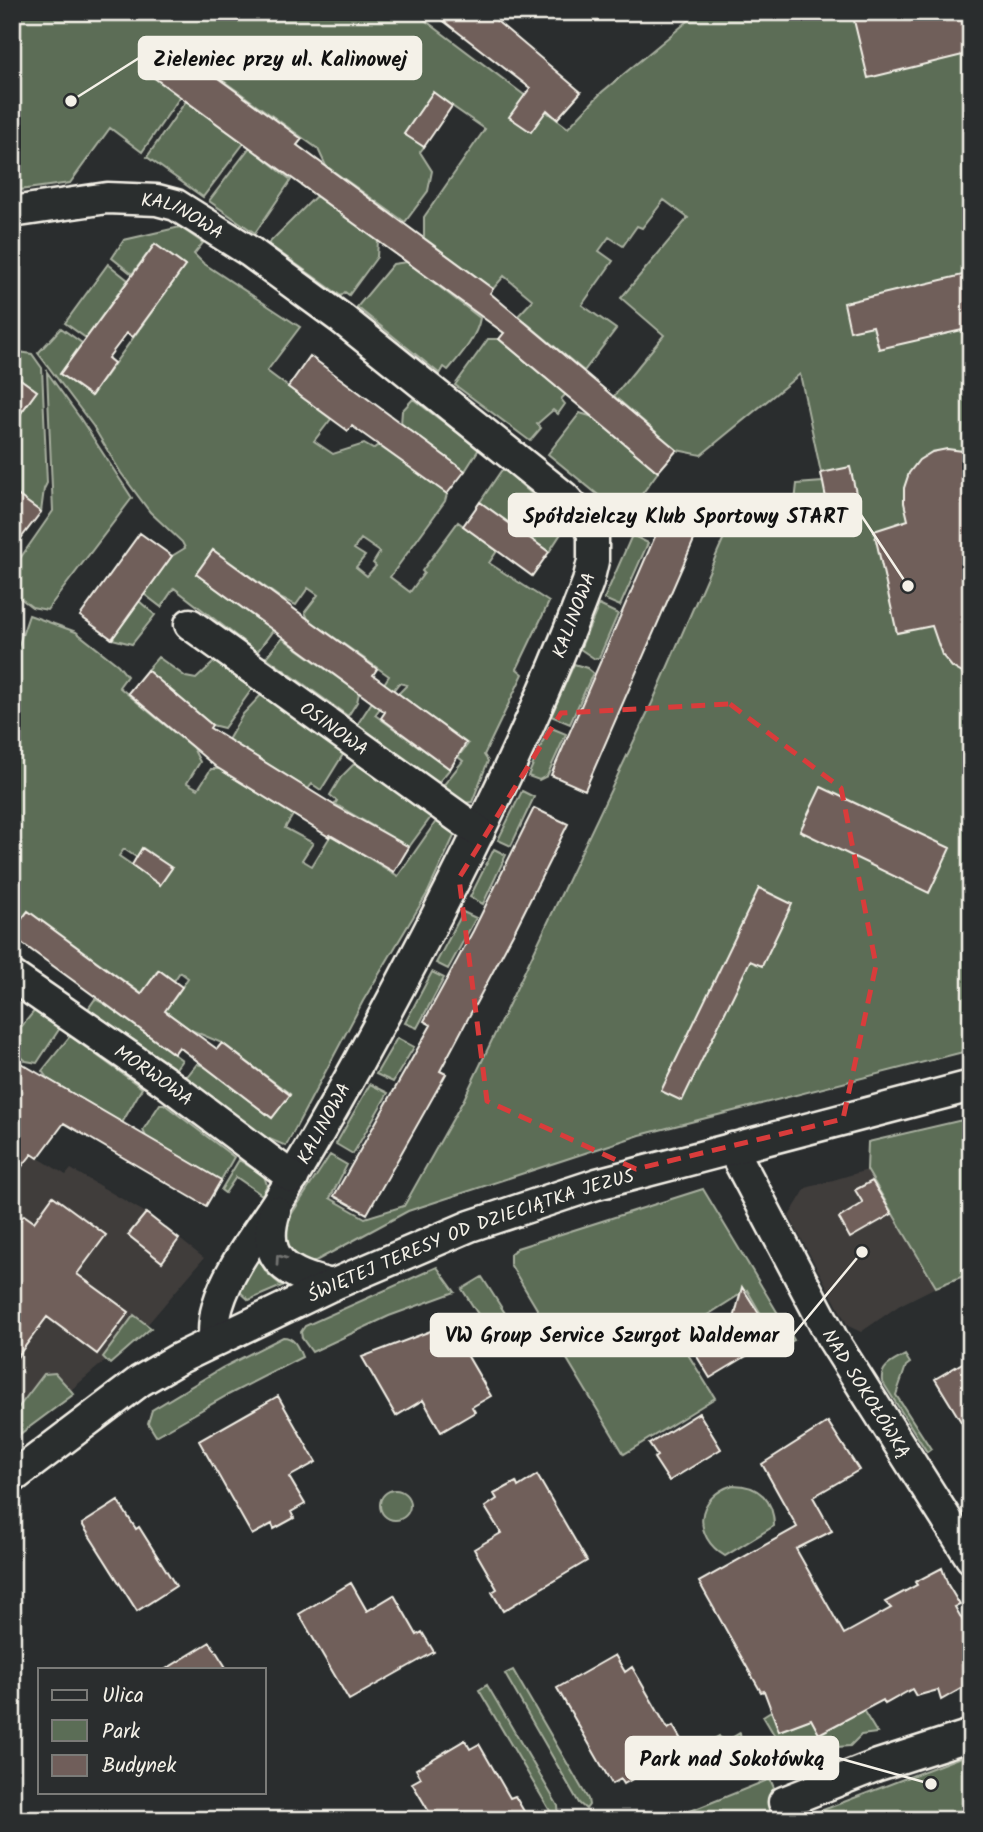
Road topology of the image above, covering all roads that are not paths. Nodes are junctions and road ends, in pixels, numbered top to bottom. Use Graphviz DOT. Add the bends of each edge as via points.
graph roads {
  1 [pos="12,212"];
  2 [pos="190,624"];
  3 [pos="480,832"];
  4 [pos="12,976"];
  5 [pos="971,1086"];
  6 [pos="732,1148"];
  7 [pos="285,1190"];
  8 [pos="331,1285"];
  9 [pos="214,1341"];
  10 [pos="12,1478"];
  11 [pos="971,1558"];
  12 [pos="971,1735"];
  13 [pos="785,1802"];
  1 -- 3 [label="street, KALINOWA" via="107,198 176,205 342,319 530,468 587,522 594,546 588,582"];
  2 -- 3 [label="street, OSINOWA"];
  3 -- 7 [label="street, KALINOWA"];
  4 -- 7 [label="street, MORWOWA" via="172,1086"];
  5 -- 6 [label="street, ŚWIĘTEJ TERESY OD DZIECIĄTKA JEZUS"];
  6 -- 8 [label="street, ŚWIĘTEJ TERESY OD DZIECIĄTKA JEZUS" via="533,1204"];
  6 -- 11 [label="street, NAD SOKOŁÓWKĄ" via="832,1338"];
  8 -- 7 [label="street, KALINOWA, one-way" via="296,1275 278,1259 271,1242 272,1220"];
  7 -- 9 [label="street, KALINOWA" via="224,1290 214,1320"];
  8 -- 9 [label="street, ŚWIĘTEJ TERESY OD DZIECIĄTKA JEZUS"];
  9 -- 10 [label="street, ŚWIĘTEJ TERESY OD DZIECIĄTKA JEZUS" via="140,1381"];
  12 -- 13 [label="street"];
}
